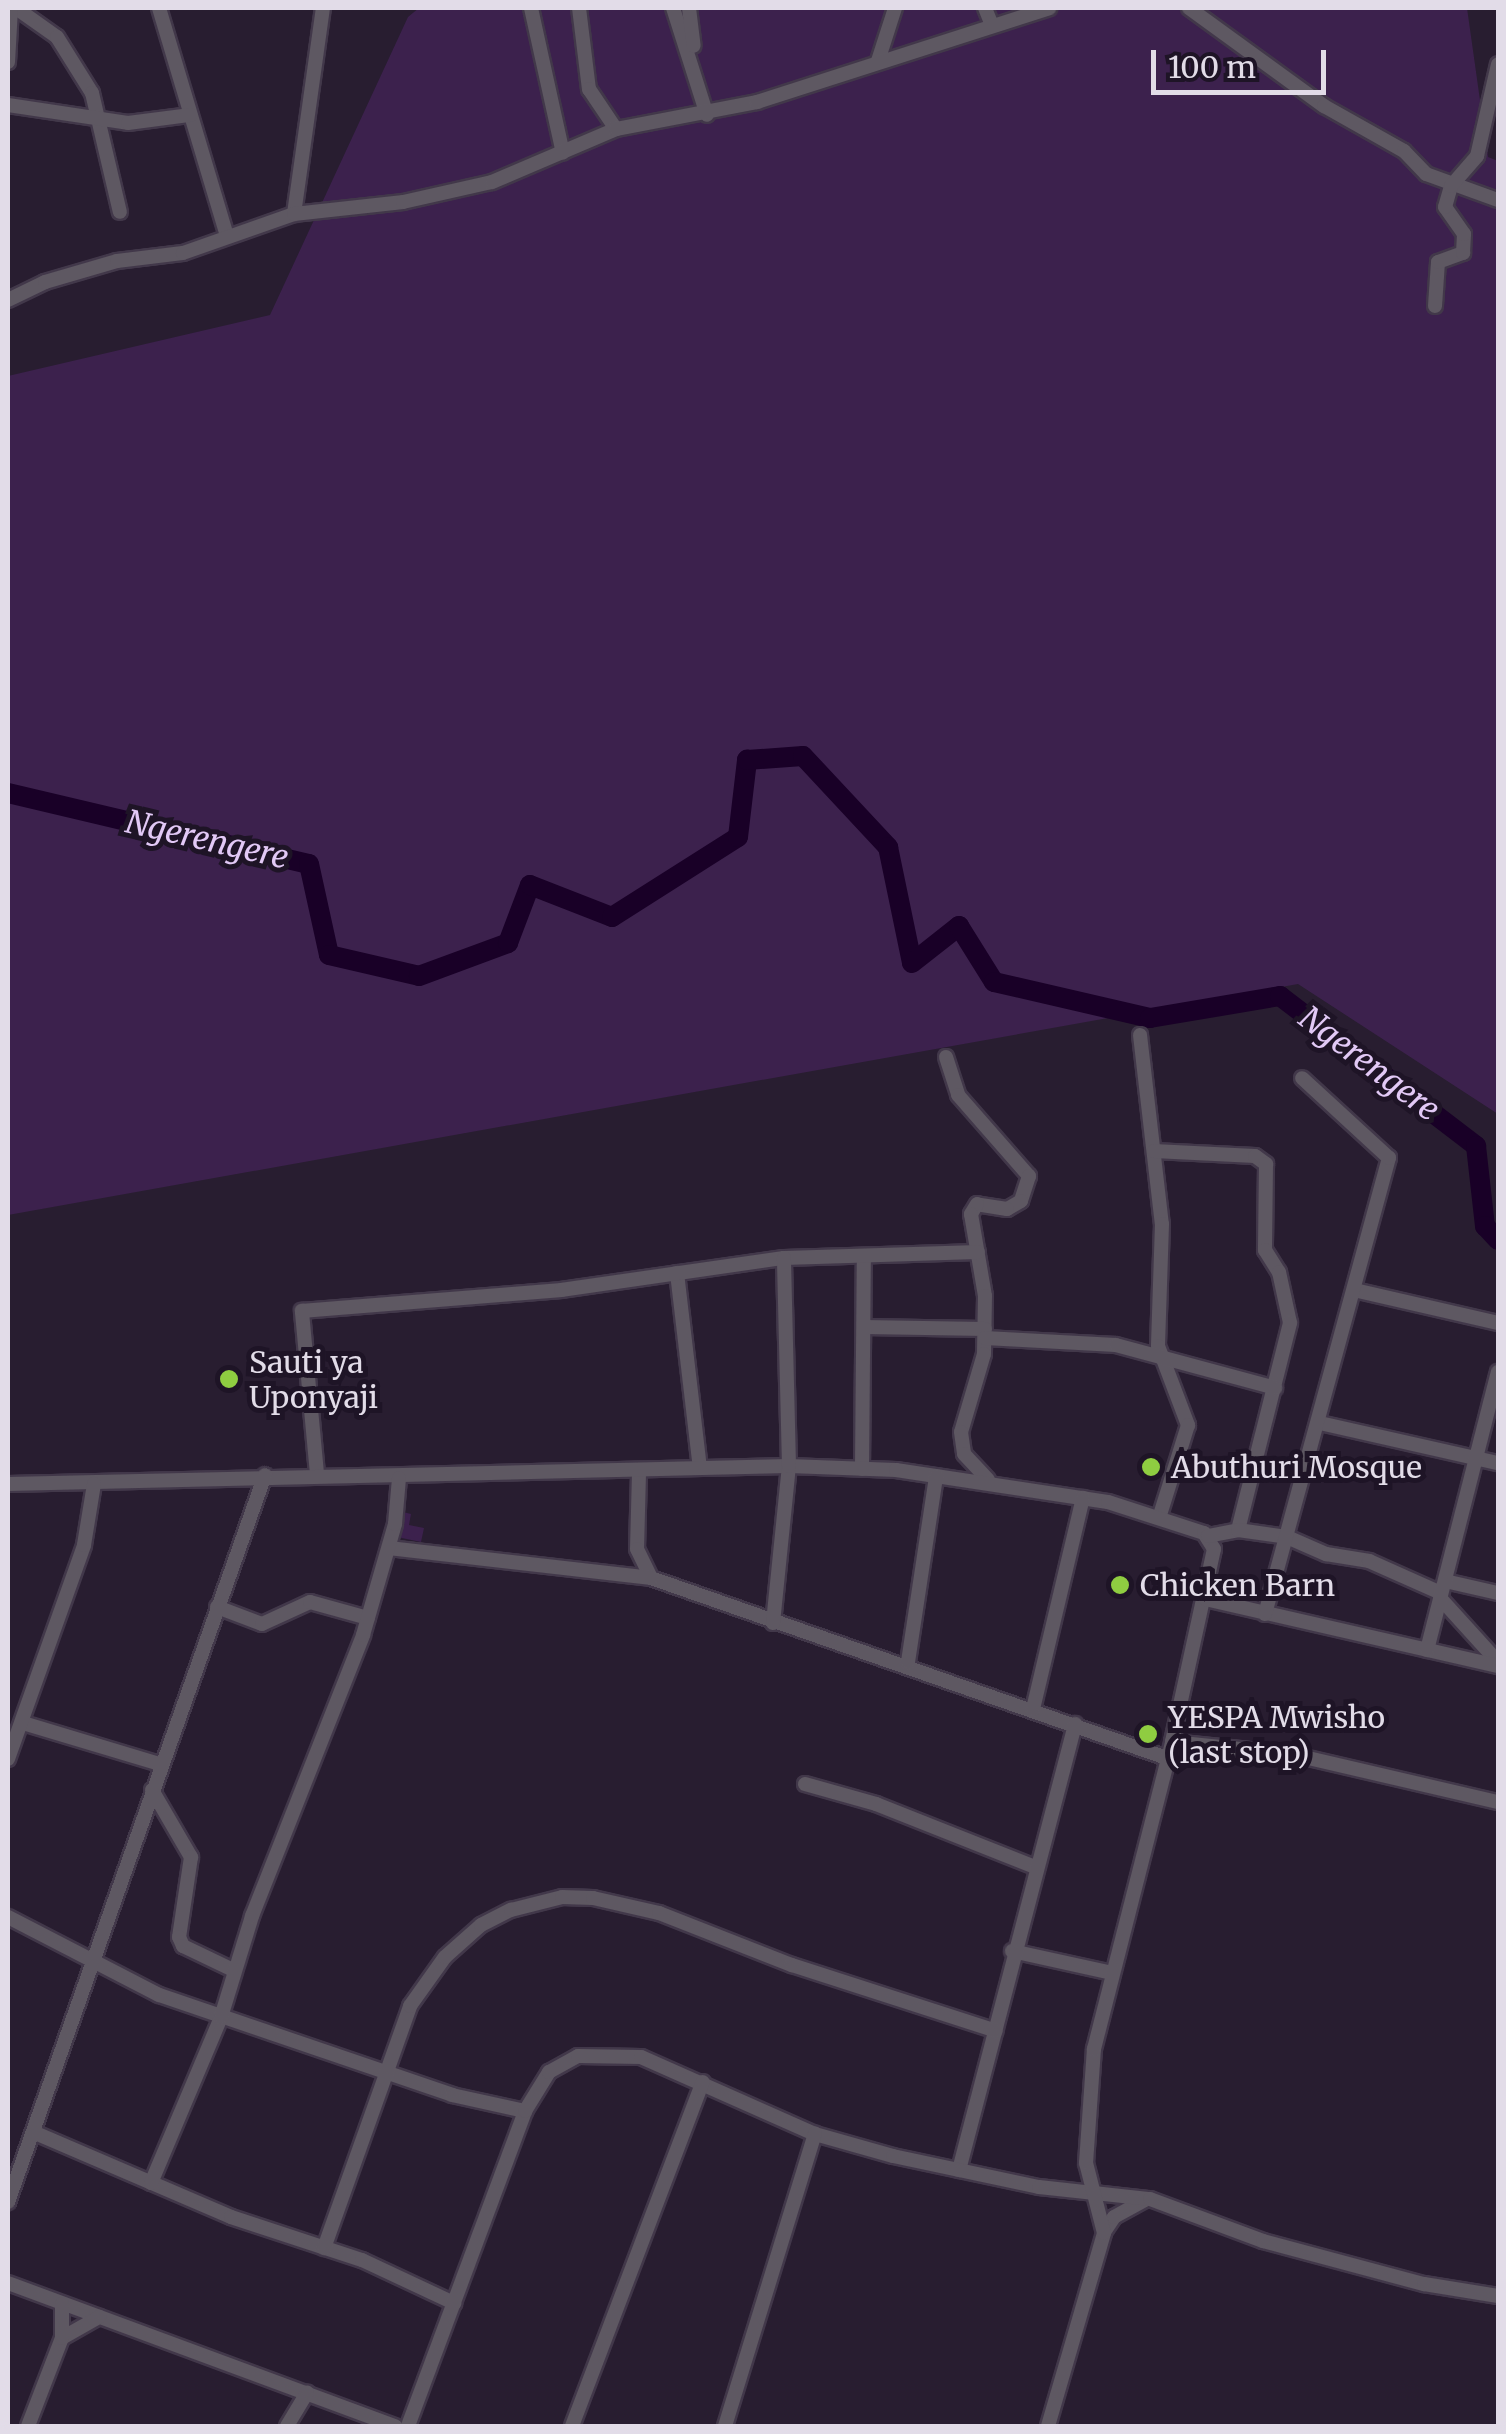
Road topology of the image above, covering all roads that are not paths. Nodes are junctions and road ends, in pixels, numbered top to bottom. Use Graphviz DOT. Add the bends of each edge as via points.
graph roads {
  1 [pos="14,8"];
  2 [pos="158,8"];
  3 [pos="323,8"];
  4 [pos="531,8"];
  5 [pos="579,8"];
  6 [pos="673,8"];
  7 [pos="689,8"];
  8 [pos="895,8"];
  9 [pos="985,8"];
  10 [pos="1049,8"];
  11 [pos="1190,8"];
  12 [pos="992,25"];
  13 [pos="878,61"];
  14 [pos="8,62"];
  15 [pos="1498,64"];
  16 [pos="8,105"];
  17 [pos="190,114"];
  18 [pos="707,115"];
  19 [pos="97,117"];
  20 [pos="616,129"];
  21 [pos="562,153"];
  22 [pos="1451,186"];
  23 [pos="1498,200"];
  24 [pos="120,212"];
  25 [pos="294,214"];
  26 [pos="227,236"];
  27 [pos="8,300"];
  28 [pos="1436,306"];
  29 [pos="1140,1035"];
  30 [pos="946,1056"];
  31 [pos="1302,1078"];
  32 [pos="1154,1151"];
  33 [pos="978,1252"];
  34 [pos="864,1256"];
  35 [pos="784,1258"];
  36 [pos="677,1273"];
  37 [pos="1354,1290"];
  38 [pos="1498,1323"];
  39 [pos="864,1327"];
  40 [pos="985,1334"];
  41 [pos="1162,1354"];
  42 [pos="1498,1372"];
  43 [pos="1275,1388"];
  44 [pos="1496,1394"];
  45 [pos="1320,1423"];
  46 [pos="1475,1456"];
  47 [pos="1498,1463"];
  48 [pos="789,1466"];
  49 [pos="700,1468"];
  50 [pos="862,1469"];
  51 [pos="639,1473"];
  52 [pos="317,1474"];
  53 [pos="265,1475"];
  54 [pos="936,1476"];
  55 [pos="399,1478"];
  56 [pos="989,1480"];
  57 [pos="8,1484"];
  58 [pos="94,1484"];
  59 [pos="1083,1498"];
  60 [pos="1160,1515"];
  61 [pos="1238,1530"];
  62 [pos="1208,1536"];
  63 [pos="1287,1537"];
  64 [pos="388,1548"];
  65 [pos="651,1578"];
  66 [pos="1442,1591"];
  67 [pos="1498,1593"];
  68 [pos="1205,1599"];
  69 [pos="218,1607"];
  70 [pos="1265,1614"];
  71 [pos="368,1618"];
  72 [pos="773,1623"];
  73 [pos="1427,1650"];
  74 [pos="908,1662"];
  75 [pos="1498,1664"];
  76 [pos="1032,1709"];
  77 [pos="22,1723"];
  78 [pos="1075,1724"];
  79 [pos="1172,1742"];
  80 [pos="1164,1756"];
  81 [pos="8,1760"];
  82 [pos="160,1764"];
  83 [pos="805,1784"];
  84 [pos="152,1790"];
  85 [pos="1498,1802"];
  86 [pos="1036,1867"];
  87 [pos="8,1917"];
  88 [pos="1012,1951"];
  89 [pos="95,1965"];
  90 [pos="233,1970"];
  91 [pos="1112,1974"];
  92 [pos="222,2017"];
  93 [pos="996,2031"];
  94 [pos="384,2069"];
  95 [pos="703,2082"];
  96 [pos="525,2110"];
  97 [pos="33,2132"];
  98 [pos="815,2134"];
  99 [pos="959,2170"];
  100 [pos="151,2183"];
  101 [pos="1092,2192"];
  102 [pos="1150,2199"];
  103 [pos="8,2202"];
  104 [pos="1104,2233"];
  105 [pos="324,2248"];
  106 [pos="8,2284"];
  107 [pos="1498,2296"];
  108 [pos="454,2303"];
  109 [pos="62,2304"];
  110 [pos="99,2317"];
  111 [pos="62,2338"];
  112 [pos="307,2393"];
  113 [pos="28,2426"];
  114 [pos="287,2426"];
  115 [pos="395,2426"];
  116 [pos="408,2426"];
  117 [pos="572,2426"];
  118 [pos="726,2426"];
  119 [pos="1048,2426"];
  1 -- 14 [label="street"];
  1 -- 19 [label="street" via="57,37 92,94"];
  2 -- 17 [label="street"];
  3 -- 25 [label="street"];
  4 -- 21 [label="street"];
  5 -- 20 [label="street" via="589,89"];
  6 -- 18 [label="street"];
  7 -- 18 [label="street"];
  8 -- 13 [label="street"];
  9 -- 12 [label="street"];
  10 -- 12 [label="street"];
  11 -- 22 [label="street" via="1324,106"];
  12 -- 13 [label="street"];
  13 -- 18 [label="street"];
  15 -- 22 [label="street" via="1478,156"];
  16 -- 19 [label="street"];
  17 -- 19 [label="street" via="128,123"];
  17 -- 26 [label="street"];
  18 -- 20 [label="street"];
  19 -- 24 [label="street"];
  20 -- 21 [label="street"];
  21 -- 25 [label="street" via="461,190"];
  22 -- 23 [label="street"];
  22 -- 28 [label="street" via="1445,207 1464,234 1463,253 1438,262"];
  25 -- 26 [label="street"];
  26 -- 27 [label="street" via="183,252 103,265"];
  29 -- 32 [label="street"];
  30 -- 33 [label="street" via="958,1095 1030,1176 1018,1204 972,1208"];
  31 -- 37 [label="street" via="1389,1158"];
  32 -- 41 [label="street" via="1162,1224"];
  32 -- 43 [label="street" via="1255,1156 1266,1164 1265,1250 1279,1272 1290,1323"];
  33 -- 34 [label="street"];
  33 -- 40 [label="street"];
  34 -- 35 [label="street"];
  34 -- 39 [label="street"];
  35 -- 36 [label="street"];
  35 -- 48 [label="street"];
  36 -- 49 [label="street"];
  36 -- 52 [label="street" via="302,1310"];
  37 -- 38 [label="street"];
  37 -- 45 [label="street"];
  39 -- 40 [label="street"];
  39 -- 50 [label="street"];
  40 -- 41 [label="street"];
  40 -- 56 [label="street" via="961,1432 964,1454"];
  41 -- 43 [label="street" via="1217,1377"];
  41 -- 60 [label="street" via="1188,1424"];
  42 -- 44 [label="street"];
  43 -- 61 [label="street"];
  44 -- 46 [label="street"];
  45 -- 46 [label="street"];
  45 -- 63 [label="street"];
  46 -- 47 [label="street"];
  46 -- 66 [label="street"];
  48 -- 49 [label="street"];
  48 -- 50 [label="street"];
  48 -- 72 [label="street"];
  49 -- 51 [label="street"];
  50 -- 54 [label="street"];
  51 -- 55 [label="street"];
  51 -- 65 [label="street" via="637,1549"];
  52 -- 53 [label="street"];
  52 -- 55 [label="street"];
  53 -- 58 [label="street"];
  53 -- 69 [label="street"];
  54 -- 56 [label="street"];
  54 -- 74 [label="street"];
  55 -- 64 [label="street"];
  56 -- 59 [label="street"];
  57 -- 58 [label="street"];
  58 -- 77 [label="street" via="84,1545"];
  59 -- 60 [label="street"];
  59 -- 76 [label="street"];
  60 -- 62 [label="street"];
  61 -- 62 [label="street"];
  61 -- 63 [label="street"];
  62 -- 68 [label="street" via="1214,1555"];
  63 -- 66 [label="street"];
  63 -- 70 [label="street"];
  64 -- 65 [label="street"];
  64 -- 71 [label="street"];
  65 -- 72 [label="street"];
  66 -- 67 [label="street"];
  66 -- 73 [label="street"];
  66 -- 75 [label="street"];
  68 -- 70 [label="street"];
  68 -- 79 [label="street"];
  69 -- 71 [label="street" via="262,1624 310,1602"];
  69 -- 82 [label="street"];
  70 -- 73 [label="street"];
  71 -- 90 [label="street"];
  72 -- 74 [label="street"];
  73 -- 75 [label="street"];
  74 -- 76 [label="street"];
  76 -- 78 [label="street"];
  77 -- 81 [label="street"];
  77 -- 82 [label="street"];
  78 -- 80 [label="street"];
  78 -- 86 [label="street"];
  79 -- 80 [label="street"];
  79 -- 85 [label="street" via="1291,1754"];
  80 -- 91 [label="street"];
  82 -- 84 [label="street"];
  83 -- 86 [label="street" via="876,1804"];
  84 -- 89 [label="street"];
  84 -- 90 [label="street" via="191,1857 179,1937 195,1954"];
  86 -- 88 [label="street"];
  87 -- 89 [label="street"];
  88 -- 91 [label="street"];
  88 -- 93 [label="street"];
  89 -- 92 [label="street"];
  89 -- 97 [label="street"];
  90 -- 92 [label="street"];
  91 -- 101 [label="street" via="1094,2049 1086,2162"];
  92 -- 94 [label="street"];
  92 -- 100 [label="street"];
  93 -- 94 [label="street" via="792,1965 659,1913 562,1897 481,1925 445,1957 410,2006"];
  93 -- 99 [label="street"];
  94 -- 96 [label="street" via="452,2095"];
  94 -- 105 [label="street"];
  95 -- 96 [label="street" via="641,2057 578,2056 549,2072"];
  95 -- 98 [label="street"];
  95 -- 117 [label="street"];
  96 -- 108 [label="street"];
  97 -- 100 [label="street"];
  97 -- 103 [label="street"];
  98 -- 99 [label="street"];
  98 -- 118 [label="street"];
  99 -- 101 [label="street"];
  100 -- 105 [label="street"];
  101 -- 102 [label="street"];
  101 -- 104 [label="street"];
  102 -- 104 [label="street" via="1114,2217"];
  102 -- 107 [label="street" via="1263,2241 1424,2284"];
  104 -- 119 [label="street"];
  105 -- 108 [label="street"];
  106 -- 109 [label="street"];
  108 -- 116 [label="street"];
  109 -- 110 [label="street"];
  109 -- 111 [label="street"];
  110 -- 111 [label="street"];
  110 -- 112 [label="street"];
  111 -- 113 [label="street"];
  112 -- 114 [label="street"];
  112 -- 115 [label="street"];
}
